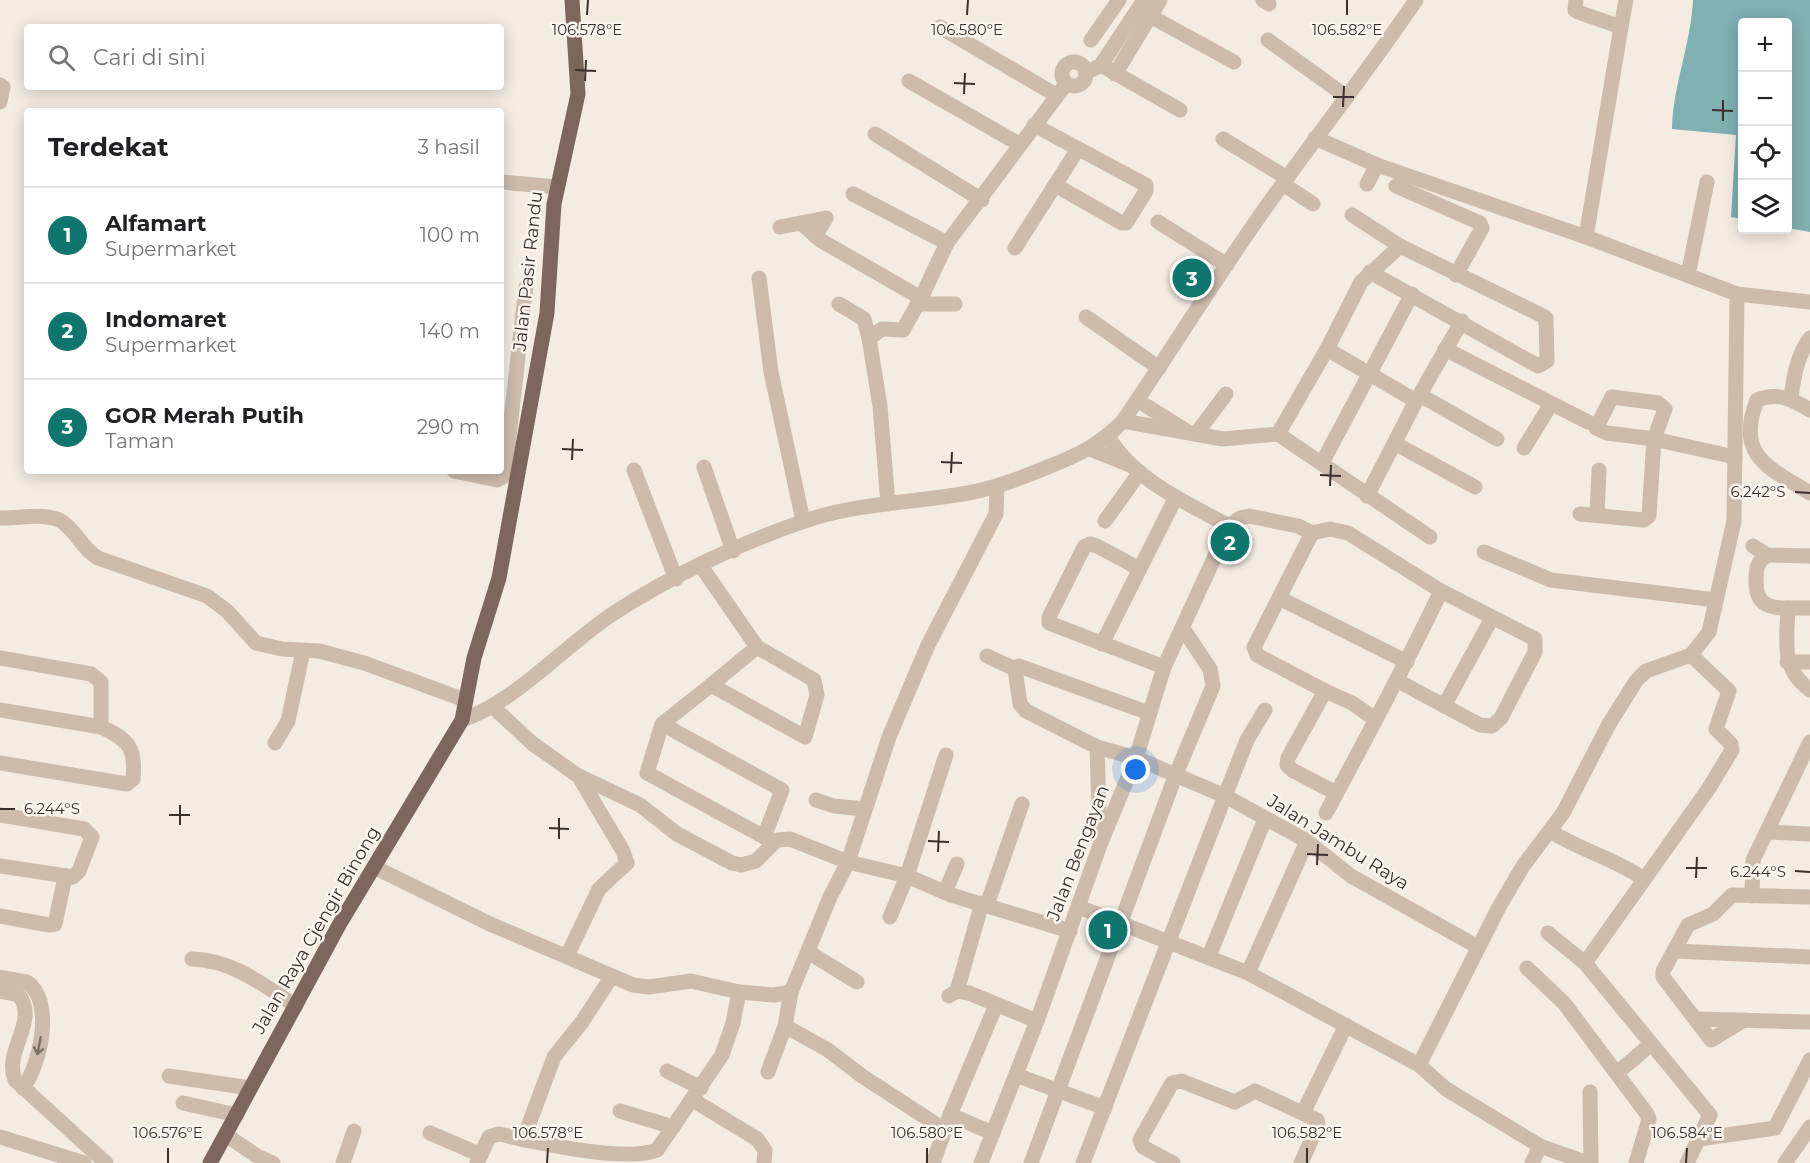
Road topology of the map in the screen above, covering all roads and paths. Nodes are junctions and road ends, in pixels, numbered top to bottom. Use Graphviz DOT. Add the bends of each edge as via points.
graph roads {
  1 [pos="572,0"];
  2 [pos="1119,0"];
  3 [pos="1144,0"];
  4 [pos="1160,0"];
  5 [pos="1416,0"];
  6 [pos="1576,0"];
  7 [pos="1626,0"];
  8 [pos="1150,16"];
  9 [pos="940,27"];
  10 [pos="1621,27"];
  11 [pos="1091,40"];
  12 [pos="1268,40"];
  13 [pos="1234,62"];
  14 [pos="1101,64"];
  15 [pos="1115,74"];
  16 [pos="909,81"];
  17 [pos="0,85"];
  18 [pos="1061,89"];
  19 [pos="1347,97"];
  20 [pos="0,102"];
  21 [pos="1180,110"];
  22 [pos="1034,125"];
  23 [pos="875,134"];
  24 [pos="1315,138"];
  25 [pos="1224,139"];
  26 [pos="1019,144"];
  27 [pos="1078,148"];
  28 [pos="1377,165"];
  29 [pos="1285,181"];
  30 [pos="504,182"];
  31 [pos="1707,182"];
  32 [pos="1367,184"];
  33 [pos="1055,185"];
  34 [pos="1396,186"];
  35 [pos="557,187"];
  36 [pos="853,194"];
  37 [pos="982,200"];
  38 [pos="1313,204"];
  39 [pos="1352,215"];
  40 [pos="1158,222"];
  41 [pos="780,226"];
  42 [pos="1586,237"];
  43 [pos="946,243"];
  44 [pos="1400,246"];
  45 [pos="1014,248"];
  46 [pos="1227,265"];
  47 [pos="935,268"];
  48 [pos="1371,272"];
  49 [pos="1456,275"];
  50 [pos="1688,275"];
  51 [pos="759,278"];
  52 [pos="526,286"];
  53 [pos="1412,294"];
  54 [pos="1737,294"];
  55 [pos="919,301"];
  56 [pos="1810,302"];
  57 [pos="839,304"];
  58 [pos="938,304"];
  59 [pos="955,304"];
  60 [pos="1086,317"];
  61 [pos="864,319"];
  62 [pos="1462,321"];
  63 [pos="882,329"];
  64 [pos="869,338"];
  65 [pos="1810,338"];
  66 [pos="1327,349"];
  67 [pos="1445,349"];
  68 [pos="1159,368"];
  69 [pos="1371,375"];
  70 [pos="507,387"];
  71 [pos="532,391"];
  72 [pos="1226,394"];
  73 [pos="1418,398"];
  74 [pos="1791,399"];
  75 [pos="1137,400"];
  76 [pos="1551,404"];
  77 [pos="1810,410"];
  78 [pos="1123,421"];
  79 [pos="1588,422"];
  80 [pos="1192,433"];
  81 [pos="1278,434"];
  82 [pos="1108,436"];
  83 [pos="1497,439"];
  84 [pos="1396,444"];
  85 [pos="1524,448"];
  86 [pos="1090,449"];
  87 [pos="504,454"];
  88 [pos="1736,457"];
  89 [pos="1322,463"];
  90 [pos="704,467"];
  91 [pos="1135,469"];
  92 [pos="634,470"];
  93 [pos="1599,470"];
  94 [pos="468,474"];
  95 [pos="503,474"];
  96 [pos="997,486"];
  97 [pos="1475,487"];
  98 [pos="1810,493"];
  99 [pos="1367,496"];
  100 [pos="1176,497"];
  101 [pos="888,504"];
  102 [pos="1580,514"];
  103 [pos="1597,516"];
  104 [pos="0,518"];
  105 [pos="803,521"];
  106 [pos="1105,521"];
  107 [pos="1229,526"];
  108 [pos="1312,533"];
  109 [pos="1430,537"];
  110 [pos="1753,546"];
  111 [pos="733,551"];
  112 [pos="1484,552"];
  113 [pos="1767,555"];
  114 [pos="1810,556"];
  115 [pos="701,566"];
  116 [pos="1138,568"];
  117 [pos="676,579"];
  118 [pos="1441,591"];
  119 [pos="1279,598"];
  120 [pos="1716,600"];
  121 [pos="1788,608"];
  122 [pos="1810,608"];
  123 [pos="1492,618"];
  124 [pos="1184,630"];
  125 [pos="1102,644"];
  126 [pos="757,647"];
  127 [pos="303,651"];
  128 [pos="1691,655"];
  129 [pos="987,656"];
  130 [pos="0,658"];
  131 [pos="1407,662"];
  132 [pos="1787,662"];
  133 [pos="1810,662"];
  134 [pos="1164,668"];
  135 [pos="1015,669"];
  136 [pos="1398,681"];
  137 [pos="1808,683"];
  138 [pos="711,685"];
  139 [pos="1325,691"];
  140 [pos="465,700"];
  141 [pos="1444,705"];
  142 [pos="493,707"];
  143 [pos="0,710"];
  144 [pos="1265,710"];
  145 [pos="1149,713"];
  146 [pos="1375,719"];
  147 [pos="462,720"];
  148 [pos="662,724"];
  149 [pos="101,727"];
  150 [pos="1810,742"];
  151 [pos="275,743"];
  152 [pos="1098,747"];
  153 [pos="946,755"];
  154 [pos="1136,758"];
  155 [pos="0,763"];
  156 [pos="1803,770"];
  157 [pos="1176,774"];
  158 [pos="577,775"];
  159 [pos="1336,793"];
  160 [pos="1225,796"];
  161 [pos="816,800"];
  162 [pos="1022,804"];
  163 [pos="866,809"];
  164 [pos="1326,813"];
  165 [pos="0,815"];
  166 [pos="1265,819"];
  167 [pos="1550,831"];
  168 [pos="1767,832"];
  169 [pos="1810,834"];
  170 [pos="1306,842"];
  171 [pos="1100,845"];
  172 [pos="848,862"];
  173 [pos="957,864"];
  174 [pos="0,866"];
  175 [pos="374,867"];
  176 [pos="907,876"];
  177 [pos="65,877"];
  178 [pos="1644,879"];
  179 [pos="945,892"];
  180 [pos="1752,896"];
  181 [pos="1810,897"];
  182 [pos="985,904"];
  183 [pos="1079,907"];
  184 [pos="0,916"];
  185 [pos="890,917"];
  186 [pos="1122,925"];
  187 [pos="1070,931"];
  188 [pos="1548,933"];
  189 [pos="1167,942"];
  190 [pos="1478,947"];
  191 [pos="1674,951"];
  192 [pos="807,952"];
  193 [pos="567,956"];
  194 [pos="1209,956"];
  195 [pos="1810,957"];
  196 [pos="192,959"];
  197 [pos="1585,963"];
  198 [pos="1527,968"];
  199 [pos="1248,973"];
  200 [pos="612,976"];
  201 [pos="0,977"];
  202 [pos="857,982"];
  203 [pos="21,987"];
  204 [pos="0,991"];
  205 [pos="739,992"];
  206 [pos="791,992"];
  207 [pos="996,1005"];
  208 [pos="296,1006"];
  209 [pos="1695,1019"];
  210 [pos="1744,1020"];
  211 [pos="1037,1021"];
  212 [pos="1810,1022"];
  213 [pos="1346,1025"];
  214 [pos="785,1026"];
  215 [pos="1650,1045"];
  216 [pos="1810,1060"];
  217 [pos="1419,1065"];
  218 [pos="667,1071"];
  219 [pos="768,1072"];
  220 [pos="1617,1073"];
  221 [pos="1016,1075"];
  222 [pos="170,1076"];
  223 [pos="23,1088"];
  224 [pos="249,1088"];
  225 [pos="1059,1092"];
  226 [pos="1590,1092"];
  227 [pos="697,1094"];
  228 [pos="183,1103"];
  229 [pos="1105,1108"];
  230 [pos="620,1111"];
  231 [pos="1303,1113"];
  232 [pos="237,1115"];
  233 [pos="947,1123"];
  234 [pos="673,1127"];
  235 [pos="1810,1127"];
  236 [pos="354,1131"];
  237 [pos="430,1133"];
  238 [pos="993,1133"];
  239 [pos="226,1135"];
  240 [pos="0,1137"];
  241 [pos="1699,1139"];
  242 [pos="524,1140"];
  243 [pos="1540,1146"];
  244 [pos="479,1159"];
  245 [pos="622,1159"];
  246 [pos="101,1162"];
  247 [pos="1302,1162"];
  248 [pos="84,1163"];
  249 [pos="210,1163"];
  250 [pos="273,1163"];
  251 [pos="343,1163"];
  252 [pos="764,1163"];
  253 [pos="933,1163"];
  254 [pos="981,1163"];
  255 [pos="1031,1163"];
  256 [pos="1083,1163"];
  257 [pos="1173,1163"];
  258 [pos="1532,1163"];
  259 [pos="1589,1163"];
  260 [pos="1636,1163"];
  261 [pos="1688,1163"];
  262 [pos="1785,1163"];
  1 -- 35 [label="main road, Jalan Pasir Randu" via="578,94"];
  2 -- 11 [label="street"];
  3 -- 14 [label="street"];
  4 -- 8 [label="street"];
  5 -- 19 [label="street"];
  6 -- 10 [label="street" via="1578,12"];
  7 -- 10 [label="street"];
  8 -- 13 [label="street"];
  8 -- 15 [label="street"];
  9 -- 18 [label="street"];
  10 -- 42 [label="street"];
  12 -- 19 [label="street"];
  14 -- 15 [label="street"];
  14 -- 18 [label="street" via="1086,73 1080,63 1068,63 1061,73"];
  15 -- 21 [label="street"];
  16 -- 26 [label="street"];
  17 -- 20 [label="street"];
  18 -- 22 [label="street"];
  19 -- 24 [label="street"];
  22 -- 26 [label="street"];
  22 -- 27 [label="street"];
  23 -- 37 [label="street"];
  24 -- 28 [label="street"];
  24 -- 29 [label="street"];
  25 -- 29 [label="street"];
  26 -- 37 [label="street"];
  27 -- 33 [label="street"];
  27 -- 33 [label="street" via="1146,185 1146,191 1126,223 1122,223"];
  28 -- 32 [label="street"];
  28 -- 42 [label="street"];
  29 -- 38 [label="street"];
  29 -- 46 [label="street"];
  30 -- 35 [label="street"];
  31 -- 50 [label="street"];
  33 -- 45 [label="street"];
  34 -- 49 [label="street" via="1480,223 1482,228"];
  35 -- 71 [label="main road, Jalan Pasir Randu" via="547,313"];
  36 -- 43 [label="street"];
  37 -- 43 [label="street"];
  39 -- 44 [label="street"];
  40 -- 46 [label="street"];
  41 -- 55 [label="street" via="801,224"];
  42 -- 50 [label="street"];
  43 -- 47 [label="street"];
  44 -- 48 [label="street"];
  44 -- 49 [label="street"];
  46 -- 68 [label="street"];
  47 -- 55 [label="street"];
  47 -- 58 [label="street"];
  48 -- 53 [label="street"];
  48 -- 66 [label="street" via="1353,296"];
  49 -- 62 [label="street" via="1546,318 1547,361 1538,366"];
  50 -- 54 [label="street"];
  51 -- 105 [label="street" via="771,372"];
  52 -- 70 [label="street"];
  53 -- 62 [label="street"];
  53 -- 69 [label="street"];
  54 -- 56 [label="street"];
  54 -- 88 [label="street"];
  55 -- 58 [label="street"];
  55 -- 63 [label="street" via="903,330"];
  57 -- 61 [label="street"];
  58 -- 59 [label="street"];
  60 -- 68 [label="street"];
  61 -- 63 [label="street"];
  61 -- 64 [label="street"];
  62 -- 67 [label="street"];
  63 -- 64 [label="street"];
  64 -- 101 [label="street" via="880,406"];
  65 -- 74 [label="street" via="1793,377"];
  66 -- 69 [label="street"];
  66 -- 81 [label="street"];
  67 -- 73 [label="street"];
  67 -- 76 [label="street"];
  68 -- 75 [label="street"];
  69 -- 73 [label="street"];
  69 -- 89 [label="street"];
  70 -- 71 [label="street"];
  70 -- 87 [label="street"];
  71 -- 140 [label="main road, Jalan Pasir Randu" via="499,578"];
  72 -- 80 [label="street"];
  73 -- 83 [label="street"];
  73 -- 84 [label="street"];
  74 -- 77 [label="street"];
  74 -- 98 [label="street" via="1771,395 1757,400 1750,419 1752,444 1762,464"];
  75 -- 78 [label="street"];
  75 -- 80 [label="street"];
  76 -- 79 [label="street"];
  76 -- 85 [label="street"];
  78 -- 80 [label="street"];
  78 -- 82 [label="street"];
  80 -- 81 [label="street" via="1223,440"];
  81 -- 89 [label="street"];
  82 -- 86 [label="street"];
  82 -- 91 [label="street"];
  84 -- 97 [label="street"];
  84 -- 99 [label="street"];
  86 -- 91 [label="street"];
  86 -- 96 [label="street"];
  88 -- 103 [label="street" via="1654,439 1648,518"];
  88 -- 120 [label="street" via="1734,521"];
  89 -- 99 [label="street"];
  90 -- 111 [label="street"];
  91 -- 100 [label="street"];
  91 -- 106 [label="street"];
  92 -- 117 [label="street"];
  93 -- 103 [label="street"];
  94 -- 95 [label="street" via="497,480"];
  96 -- 101 [label="street"];
  96 -- 163 [label="street" via="996,514 990,531 928,645 890,737"];
  99 -- 109 [label="street"];
  100 -- 107 [label="street"];
  100 -- 116 [label="street"];
  101 -- 105 [label="street"];
  102 -- 103 [label="street"];
  104 -- 127 [label="street" via="47,518 62,522 86,551 98,558 207,596 227,611 256,643"];
  105 -- 111 [label="street"];
  107 -- 108 [label="street" via="1249,516 1298,526"];
  107 -- 124 [label="street, Jalan Bengayan"];
  108 -- 118 [label="street" via="1330,529 1348,533"];
  108 -- 119 [label="street"];
  110 -- 113 [label="street"];
  111 -- 115 [label="street"];
  112 -- 120 [label="street" via="1551,579"];
  113 -- 114 [label="street"];
  113 -- 121 [label="street" via="1756,570 1756,595 1761,602"];
  115 -- 117 [label="street"];
  115 -- 126 [label="street"];
  116 -- 125 [label="street"];
  116 -- 125 [label="street" via="1097,546 1084,547 1049,617 1049,623 1055,627"];
  117 -- 142 [label="street" via="615,612"];
  118 -- 123 [label="street"];
  118 -- 131 [label="street"];
  119 -- 131 [label="street"];
  119 -- 139 [label="street" via="1254,651"];
  120 -- 128 [label="street" via="1709,632"];
  121 -- 122 [label="street"];
  121 -- 132 [label="street"];
  123 -- 141 [label="street"];
  123 -- 141 [label="street" via="1534,639 1536,646 1501,718 1492,726 1480,725"];
  124 -- 134 [label="street, Jalan Bengayan"];
  124 -- 157 [label="street" via="1210,669 1213,686"];
  125 -- 134 [label="street"];
  126 -- 138 [label="street"];
  126 -- 138 [label="street" via="814,680 818,695 805,737"];
  127 -- 140 [label="street" via="319,651 364,663"];
  127 -- 151 [label="street" via="288,721"];
  128 -- 167 [label="street" via="1646,671 1636,681"];
  128 -- 178 [label="street" via="1729,691 1716,729 1732,750"];
  129 -- 135 [label="street"];
  130 -- 149 [label="street" via="91,674 101,682"];
  131 -- 136 [label="street"];
  132 -- 133 [label="street"];
  132 -- 137 [label="street"];
  134 -- 145 [label="street, Jalan Bengayan"];
  135 -- 145 [label="street" via="1019,666"];
  135 -- 152 [label="street, Jalan Jambu Raya" via="1022,707"];
  136 -- 141 [label="street"];
  136 -- 146 [label="street"];
  138 -- 148 [label="street"];
  139 -- 146 [label="street"];
  139 -- 159 [label="street" via="1287,765"];
  140 -- 147 [label="main road, Jalan Pasir Randu"];
  142 -- 147 [label="street"];
  142 -- 158 [label="street" via="533,744"];
  143 -- 149 [label="street"];
  144 -- 160 [label="street" via="1247,740"];
  145 -- 154 [label="street, Jalan Bengayan"];
  146 -- 159 [label="street"];
  147 -- 175 [label="main road, Jalan Raya Cjengir Binong"];
  148 -- 148 [label="street" via="647,773 764,837 782,790"];
  149 -- 155 [label="street" via="114,732 134,752 131,783"];
  150 -- 156 [label="street"];
  152 -- 154 [label="street, Jalan Jambu Raya"];
  152 -- 171 [label="street"];
  153 -- 176 [label="street"];
  154 -- 157 [label="street, Jalan Jambu Raya"];
  154 -- 171 [label="street, Jalan Bengayan"];
  156 -- 168 [label="street"];
  157 -- 160 [label="street, Jalan Jambu Raya"];
  157 -- 186 [label="street"];
  158 -- 172 [label="street" via="640,805 677,834 741,866 756,861 777,840 783,839"];
  158 -- 193 [label="street" via="627,863 599,889"];
  159 -- 164 [label="street"];
  160 -- 166 [label="street, Jalan Jambu Raya"];
  160 -- 189 [label="street"];
  161 -- 163 [label="street"];
  162 -- 182 [label="street"];
  163 -- 172 [label="street"];
  165 -- 177 [label="street" via="90,832 92,842 79,871 73,877"];
  166 -- 170 [label="street, Jalan Jambu Raya"];
  166 -- 194 [label="street"];
  167 -- 178 [label="street"];
  167 -- 190 [label="street" via="1523,866"];
  168 -- 169 [label="street"];
  168 -- 180 [label="street" via="1753,860"];
  170 -- 190 [label="street, Jalan Jambu Raya" via="1351,876"];
  170 -- 199 [label="street"];
  171 -- 183 [label="street, Jalan Bengayan"];
  172 -- 176 [label="street"];
  172 -- 192 [label="street"];
  173 -- 179 [label="street"];
  174 -- 177 [label="street"];
  175 -- 193 [label="street" via="490,924"];
  175 -- 208 [label="main road, Jalan Raya Cjengir Binong"];
  176 -- 179 [label="street"];
  176 -- 185 [label="street"];
  177 -- 184 [label="street" via="55,924"];
  178 -- 197 [label="street"];
  179 -- 182 [label="street"];
  180 -- 181 [label="street"];
  180 -- 191 [label="street" via="1732,895 1713,914 1692,922"];
  182 -- 187 [label="street"];
  182 -- 207 [label="street" via="953,994"];
  183 -- 186 [label="street"];
  183 -- 187 [label="street, Jalan Bengayan"];
  186 -- 189 [label="street"];
  186 -- 225 [label="street"];
  187 -- 211 [label="street, Jalan Bengayan"];
  188 -- 197 [label="street"];
  189 -- 194 [label="street"];
  189 -- 229 [label="street"];
  190 -- 217 [label="street"];
  191 -- 195 [label="street"];
  191 -- 209 [label="street" via="1663,977"];
  192 -- 202 [label="street"];
  192 -- 206 [label="street"];
  193 -- 200 [label="street"];
  194 -- 199 [label="street"];
  196 -- 208 [label="street" via="212,960 236,968"];
  197 -- 215 [label="street"];
  198 -- 220 [label="street" via="1564,1003"];
  199 -- 213 [label="street"];
  200 -- 205 [label="street" via="633,985 649,987 691,981"];
  200 -- 242 [label="street" via="554,1057"];
  201 -- 203 [label="street"];
  203 -- 204 [label="street"];
  203 -- 223 [label="street" via="26,1017 12,1070"];
  203 -- 223 [label="street, one-way" via="31,984 39,997 43,1022 34,1072"];
  205 -- 206 [label="street"];
  205 -- 227 [label="street" via="729,1041"];
  206 -- 214 [label="street"];
  207 -- 211 [label="street"];
  207 -- 233 [label="street"];
  208 -- 224 [label="main road, Jalan Raya Cjengir Binong"];
  209 -- 210 [label="street"];
  209 -- 210 [label="street" via="1711,1040"];
  210 -- 212 [label="street"];
  211 -- 221 [label="street, Jalan Bengayan"];
  213 -- 217 [label="street"];
  213 -- 231 [label="street"];
  214 -- 219 [label="street"];
  214 -- 233 [label="street" via="828,1050 862,1076"];
  215 -- 220 [label="street"];
  215 -- 241 [label="street" via="1710,1115"];
  216 -- 241 [label="street" via="1775,1128"];
  217 -- 243 [label="street" via="1446,1089"];
  218 -- 227 [label="street"];
  220 -- 260 [label="street" via="1648,1119"];
  221 -- 225 [label="street"];
  221 -- 238 [label="street, Jalan Bengayan"];
  222 -- 224 [label="street"];
  223 -- 246 [label="street"];
  224 -- 232 [label="main road, Jalan Raya Cjengir Binong"];
  225 -- 229 [label="street"];
  225 -- 255 [label="street"];
  226 -- 259 [label="street"];
  227 -- 234 [label="street"];
  227 -- 252 [label="street" via="757,1139 765,1150"];
  228 -- 232 [label="street"];
  229 -- 256 [label="street"];
  230 -- 234 [label="street"];
  231 -- 247 [label="street" via="1318,1122"];
  231 -- 257 [label="street" via="1255,1091 1235,1102 1181,1081 1172,1083 1140,1140 1143,1147"];
  232 -- 239 [label="main road, Jalan Raya Cjengir Binong"];
  233 -- 238 [label="street"];
  233 -- 253 [label="street"];
  234 -- 245 [label="street" via="657,1150"];
  235 -- 262 [label="street"];
  236 -- 251 [label="street"];
  237 -- 244 [label="street"];
  238 -- 254 [label="street, Jalan Bengayan"];
  239 -- 249 [label="main road, Jalan Raya Cjengir Binong"];
  239 -- 250 [label="street"];
  240 -- 248 [label="street"];
  241 -- 261 [label="street"];
  242 -- 244 [label="street" via="489,1137"];
  242 -- 245 [label="street"];
  243 -- 258 [label="street"];
  243 -- 259 [label="street"];
}
